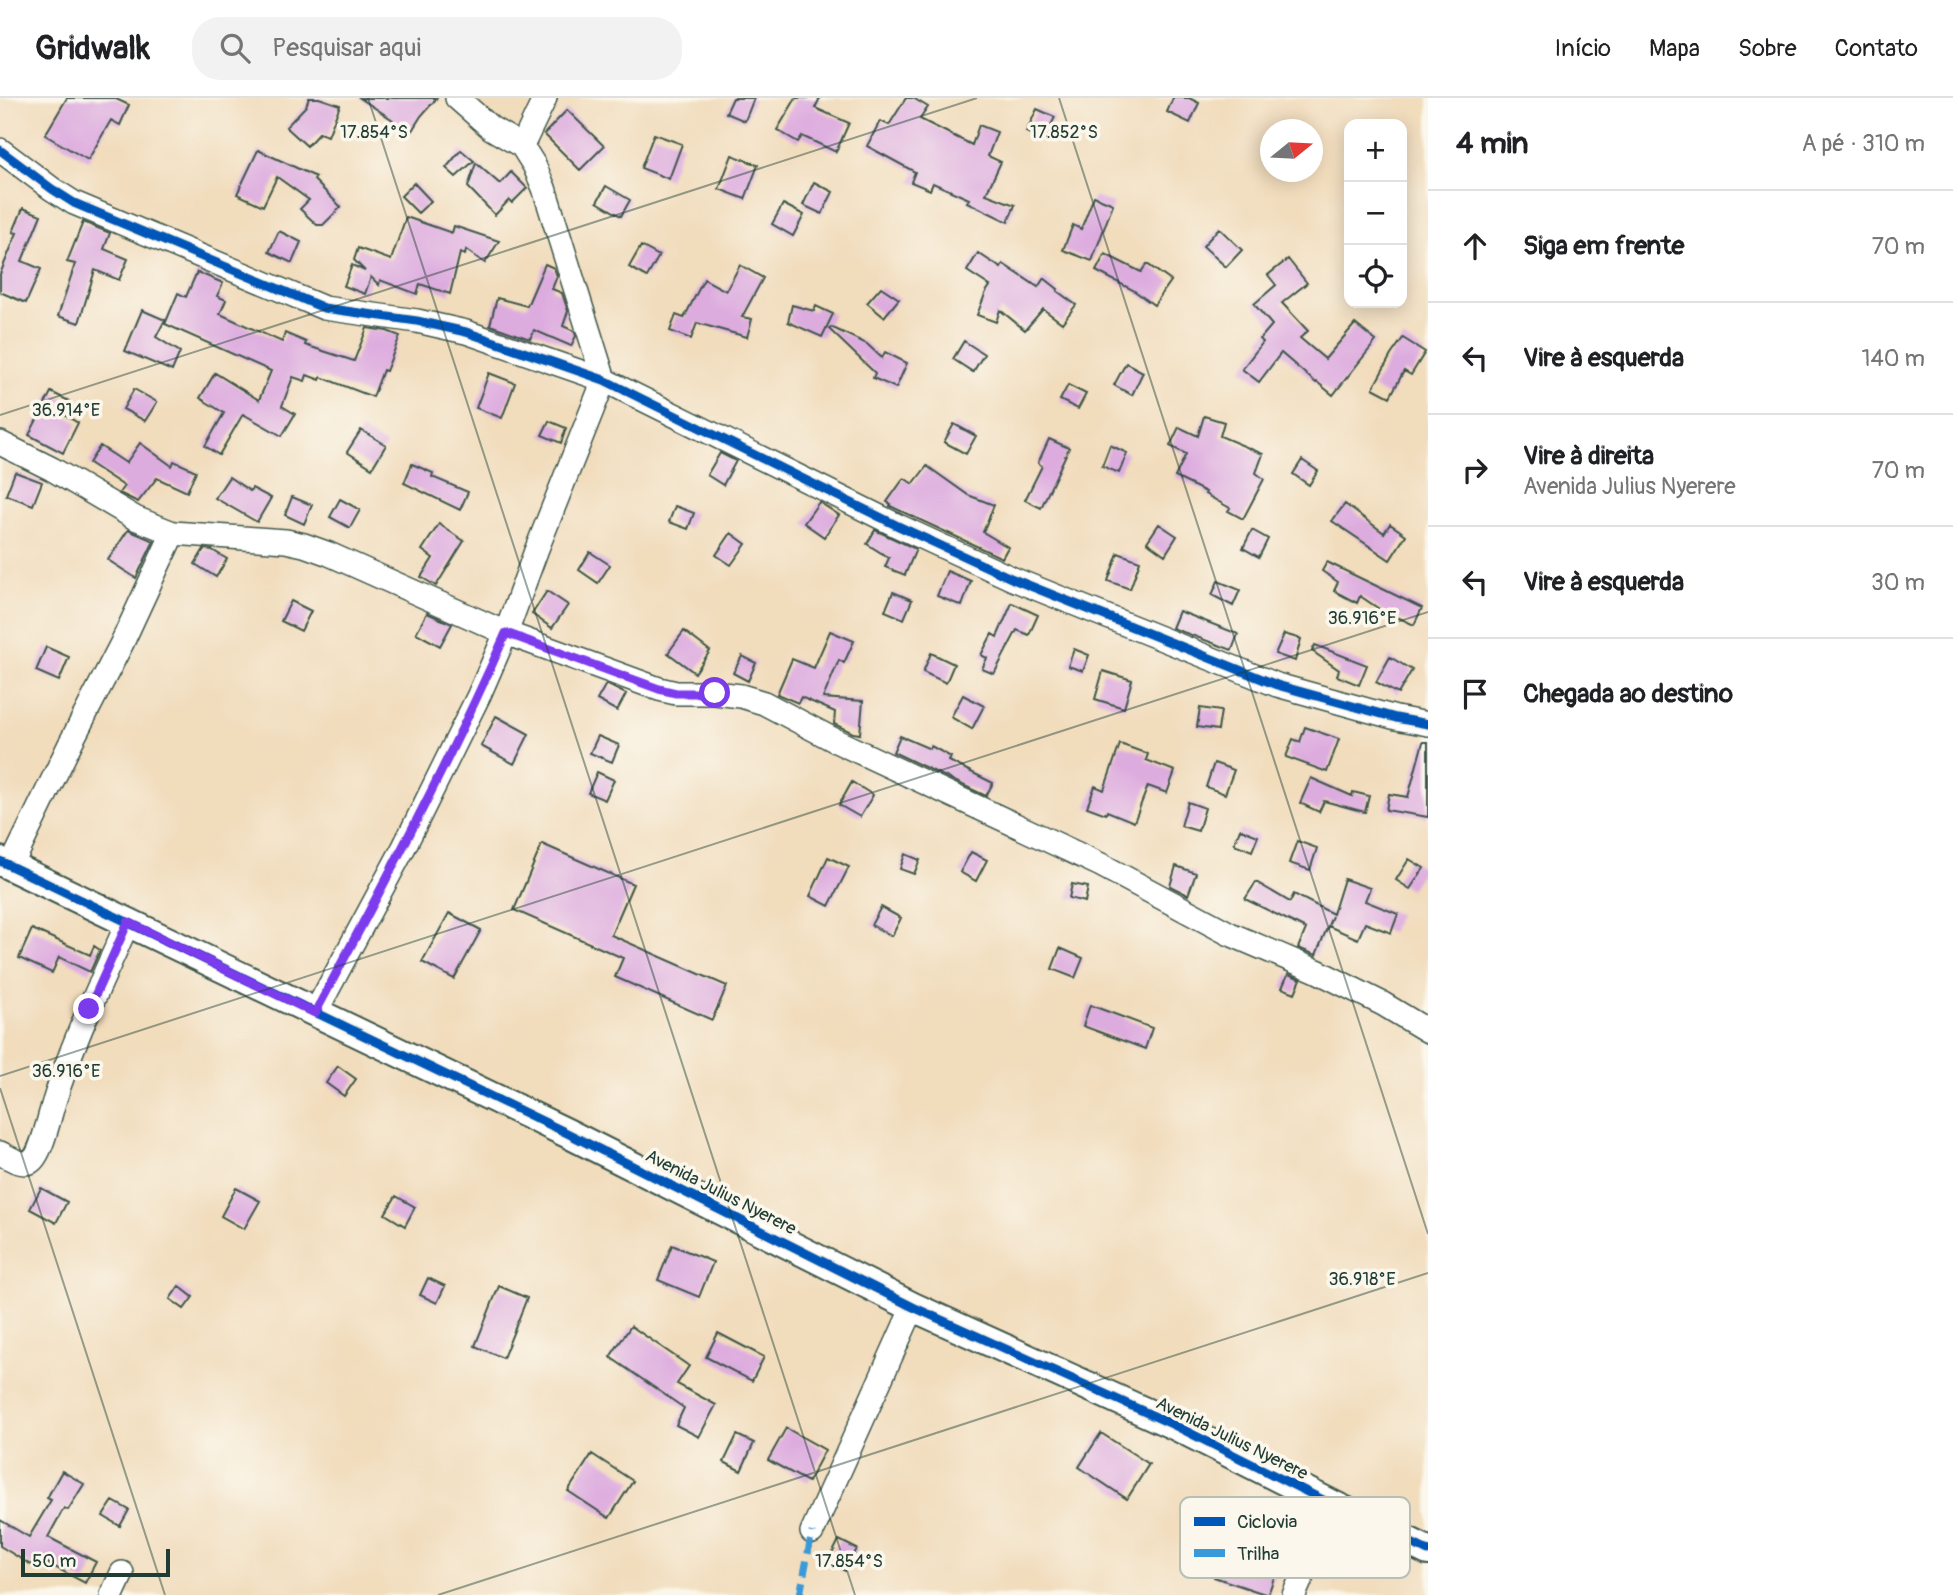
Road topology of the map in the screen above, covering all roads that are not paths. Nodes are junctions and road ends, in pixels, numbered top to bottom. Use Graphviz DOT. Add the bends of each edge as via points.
graph roads {
  1 [pos="457,98"];
  2 [pos="545,98"];
  3 [pos="522,146"];
  4 [pos="0,150"];
  5 [pos="604,380"];
  6 [pos="0,443"];
  7 [pos="173,533"];
  8 [pos="506,633"];
  9 [pos="1428,724"];
  10 [pos="6,863"];
  11 [pos="128,922"];
  12 [pos="315,1013"];
  13 [pos="1428,1031"];
  14 [pos="0,1153"];
  15 [pos="913,1307"];
  16 [pos="1317,1497"];
  17 [pos="812,1532"];
  18 [pos="1410,1542"];
  19 [pos="1428,1551"];
  20 [pos="122,1573"];
  21 [pos="1301,1578"];
  22 [pos="112,1595"];
  23 [pos="1294,1595"];
  1 -- 3 [label="street"];
  2 -- 3 [label="street"];
  3 -- 5 [label="street" via="544,188"];
  4 -- 5 [label="street" via="74,203 324,309 466,332"];
  5 -- 8 [label="street"];
  5 -- 9 [label="street" via="1013,579 1277,685"];
  6 -- 7 [label="street" via="135,518"];
  7 -- 8 [label="street" via="304,545"];
  7 -- 10 [label="street" via="122,643"];
  8 -- 12 [label="street" via="403,849"];
  8 -- 13 [label="street" via="659,689 741,696 764,703 1101,864 1230,934 1317,971"];
  10 -- 11 [label="street, Avenida Julius Nyerere"];
  11 -- 12 [label="street, Avenida Julius Nyerere"];
  11 -- 14 [label="street" via="66,1063 34,1158 22,1163"];
  12 -- 15 [label="street, Avenida Julius Nyerere" via="580,1139"];
  15 -- 16 [label="street, Avenida Julius Nyerere" via="1176,1426"];
  15 -- 17 [label="street"];
  18 -- 19 [label="street, Avenida Julius Nyerere"];
  20 -- 22 [label="street"];
  21 -- 23 [label="street"];
}
